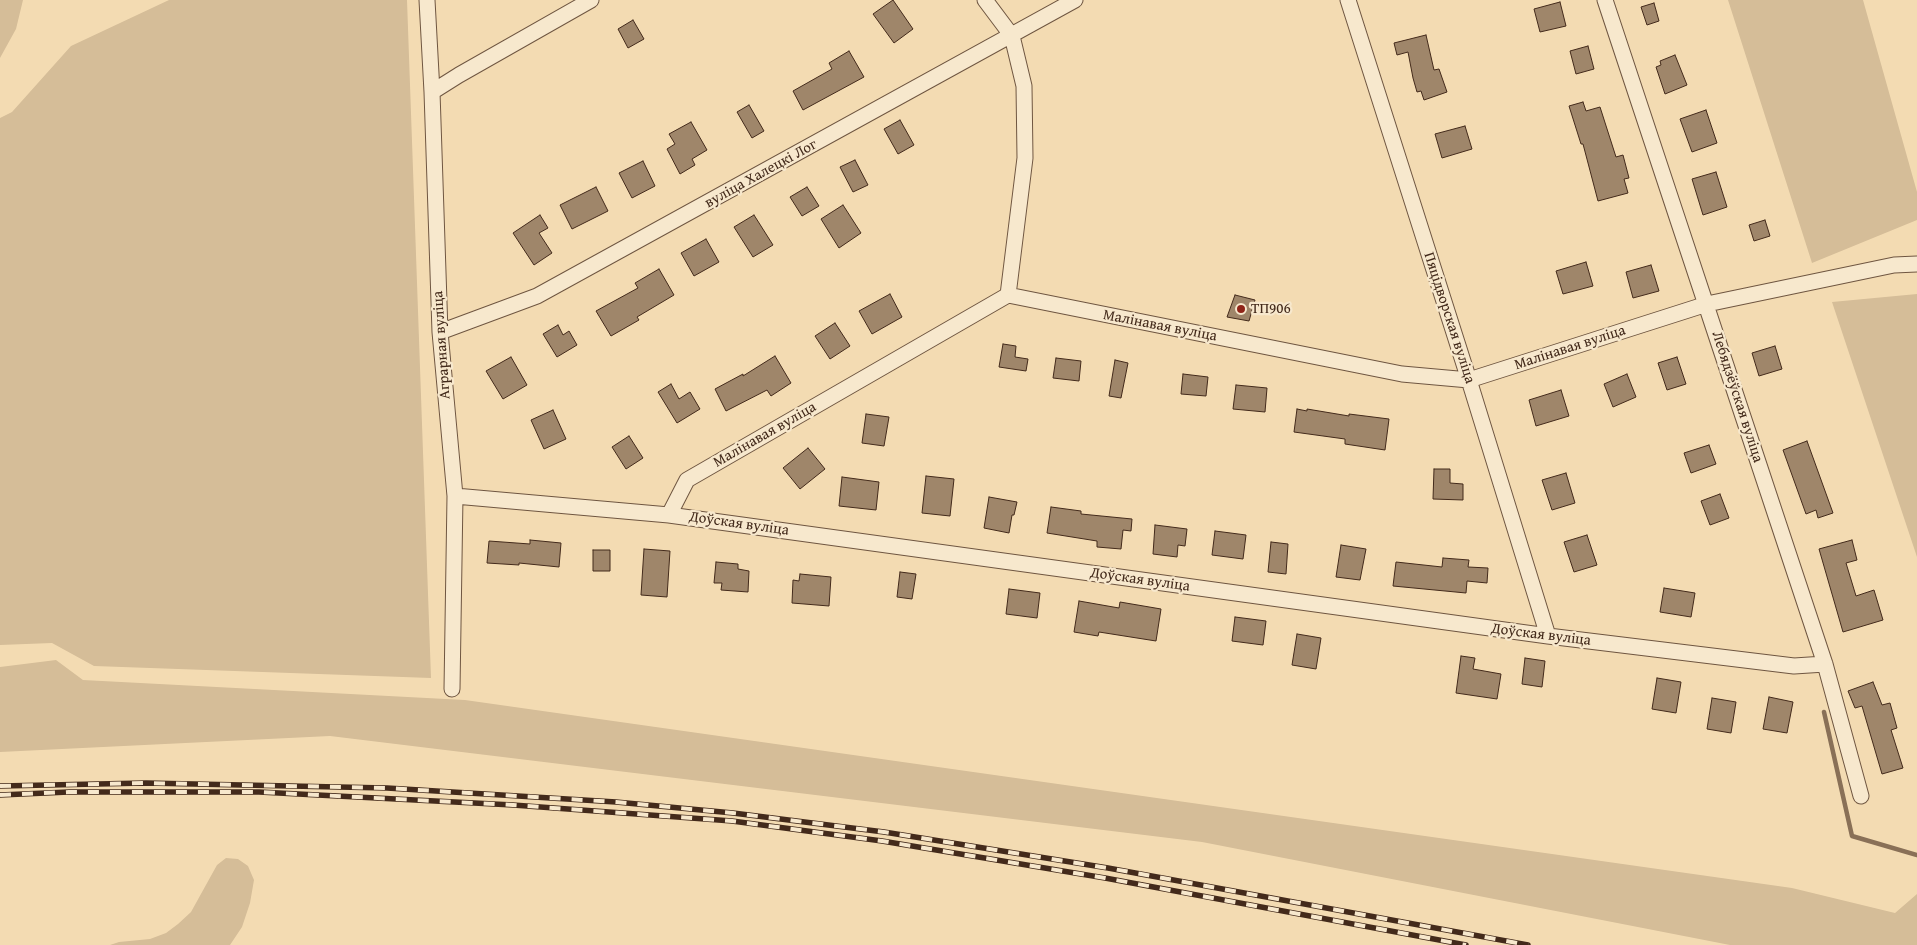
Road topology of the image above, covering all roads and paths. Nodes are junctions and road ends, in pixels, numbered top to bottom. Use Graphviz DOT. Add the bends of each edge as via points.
graph roads {
  1 [pos="428,0"];
  2 [pos="590,0"];
  3 [pos="985,0"];
  4 [pos="1075,0"];
  5 [pos="1348,0"];
  6 [pos="1605,0"];
  7 [pos="1012,36"];
  8 [pos="432,92"];
  9 [pos="1917,264"];
  10 [pos="1008,296"];
  11 [pos="1707,304"];
  12 [pos="440,332"];
  13 [pos="1469,380"];
  14 [pos="455,496"];
  15 [pos="669,515"];
  16 [pos="1548,636"];
  17 [pos="1825,664"];
  18 [pos="452,689"];
  19 [pos="1861,796"];
  1 -- 8 [label="street, Аграрная вуліца"];
  2 -- 8 [label="street"];
  3 -- 7 [label="street"];
  4 -- 7 [label="street, вуліца Халецкі Лог"];
  5 -- 13 [label="street, Пяцідворская вуліца"];
  6 -- 11 [label="street, Лебядзёўская вуліца"];
  7 -- 10 [label="street" via="1024,86 1026,158"];
  7 -- 12 [label="street, вуліца Халецкі Лог" via="537,296"];
  8 -- 12 [label="street, Аграрная вуліца"];
  9 -- 11 [label="street, Малінавая вуліца" via="1894,265"];
  10 -- 13 [label="street, Малінавая вуліца" via="1402,374"];
  10 -- 15 [label="street, Малінавая вуліца" via="687,480"];
  11 -- 13 [label="street, Малінавая вуліца"];
  11 -- 17 [label="street, Лебядзёўская вуліца"];
  12 -- 14 [label="street, Аграрная вуліца"];
  13 -- 16 [label="street, Пяцідворская вуліца"];
  14 -- 15 [label="street, Доўская вуліца"];
  14 -- 18 [label="street, Аграрная вуліца"];
  15 -- 16 [label="street, Доўская вуліца"];
  16 -- 17 [label="street, Доўская вуліца" via="1794,666"];
  17 -- 19 [label="street, Лебядзёўская вуліца"];
}
